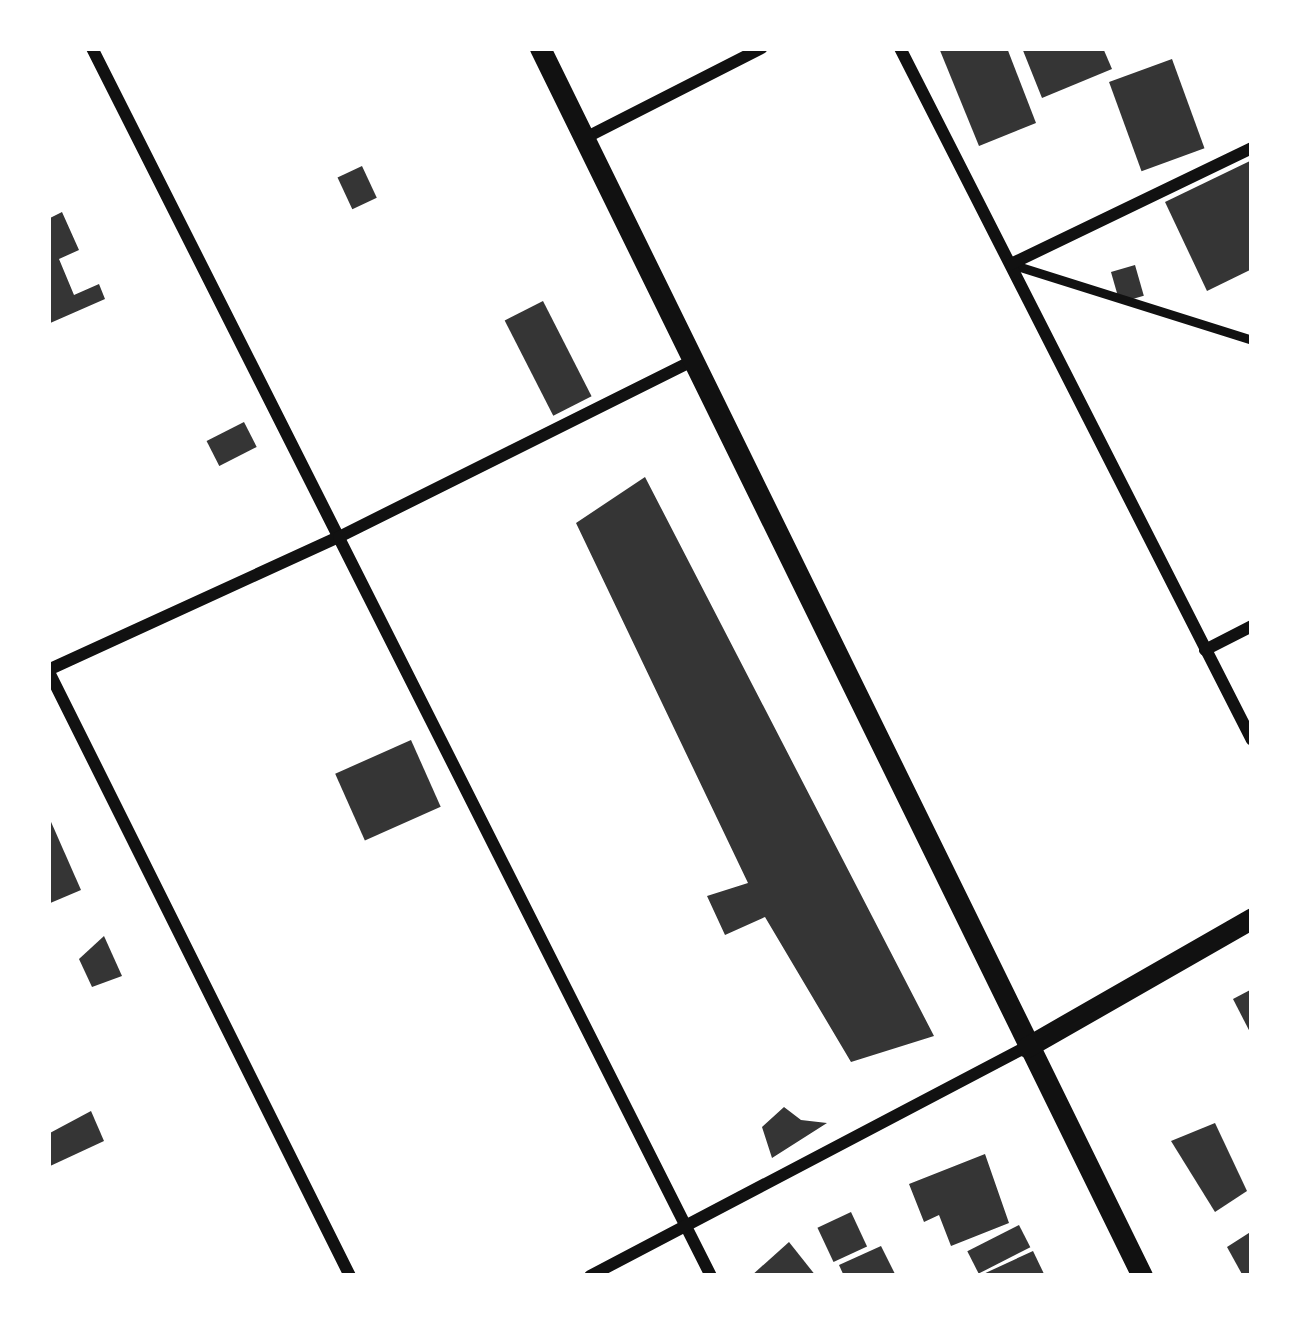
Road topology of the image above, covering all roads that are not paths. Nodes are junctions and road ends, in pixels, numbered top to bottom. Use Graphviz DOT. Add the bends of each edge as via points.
graph roads {
  1 [pos="92,48"];
  2 [pos="540,48"];
  3 [pos="762,48"];
  4 [pos="900,48"];
  5 [pos="587,137"];
  6 [pos="1252,148"];
  7 [pos="1011,264"];
  8 [pos="1252,340"];
  9 [pos="694,360"];
  10 [pos="339,537"];
  11 [pos="1252,626"];
  12 [pos="1205,650"];
  13 [pos="1252,740"];
  14 [pos="1252,918"];
  15 [pos="1027,1047"];
  16 [pos="686,1228"];
  17 [pos="350,1276"];
  18 [pos="590,1276"];
  19 [pos="711,1276"];
  20 [pos="1142,1276"];
  1 -- 10 [label="street"];
  2 -- 5 [label="street"];
  3 -- 5 [label="street"];
  4 -- 7 [label="street"];
  5 -- 9 [label="street"];
  6 -- 7 [label="street"];
  7 -- 8 [label="lane"];
  7 -- 12 [label="street"];
  9 -- 10 [label="street"];
  9 -- 15 [label="street"];
  10 -- 16 [label="street"];
  10 -- 17 [label="street" via="48,670"];
  11 -- 12 [label="street"];
  12 -- 13 [label="street"];
  14 -- 15 [label="street"];
  15 -- 16 [label="street"];
  15 -- 20 [label="street"];
  16 -- 18 [label="street"];
  16 -- 19 [label="street"];
}
